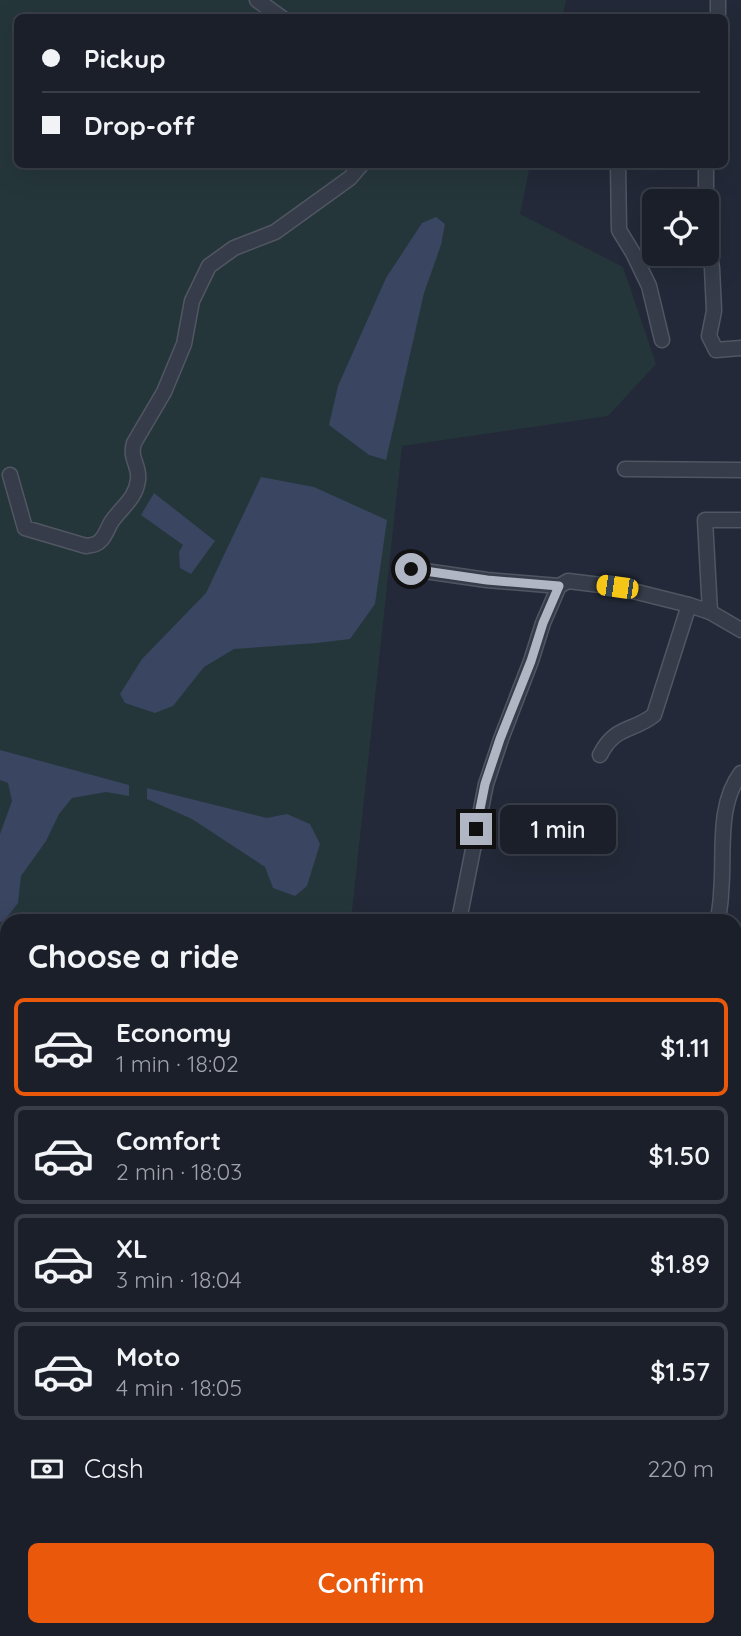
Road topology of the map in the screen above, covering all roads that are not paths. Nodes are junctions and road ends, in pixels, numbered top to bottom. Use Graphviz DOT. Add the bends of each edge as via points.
graph roads {
  1 [pos="257,0"];
  2 [pos="276,14"];
  3 [pos="359,168"];
  4 [pos="618,168"];
  5 [pos="706,168"];
  6 [pos="706,189"];
  7 [pos="712,266"];
  8 [pos="662,340"];
  9 [pos="741,348"];
  10 [pos="625,469"];
  11 [pos="741,470"];
  12 [pos="10,475"];
  13 [pos="741,520"];
  14 [pos="411,569"];
  15 [pos="559,586"];
  16 [pos="689,605"];
  17 [pos="710,612"];
  18 [pos="741,629"];
  19 [pos="600,755"];
  20 [pos="741,773"];
  21 [pos="460,914"];
  22 [pos="719,914"];
  1 -- 2 [label="street"];
  3 -- 12 [label="street" via="275,232 234,248 209,266 192,302 184,344 164,392 131,452 139,477 136,492 101,540 86,546 25,528"];
  4 -- 8 [label="street" via="619,230 649,286"];
  5 -- 6 [label="street"];
  7 -- 9 [label="street" via="714,311 709,336 716,350"];
  10 -- 11 [label="street"];
  13 -- 17 [label="street" via="705,520"];
  14 -- 15 [label="street"];
  15 -- 16 [label="street" via="568,581 606,585"];
  15 -- 21 [label="street" via="485,784"];
  16 -- 17 [label="street"];
  16 -- 19 [label="street" via="654,715 611,737"];
  17 -- 18 [label="street"];
  20 -- 22 [label="street" via="727,801"];
}
